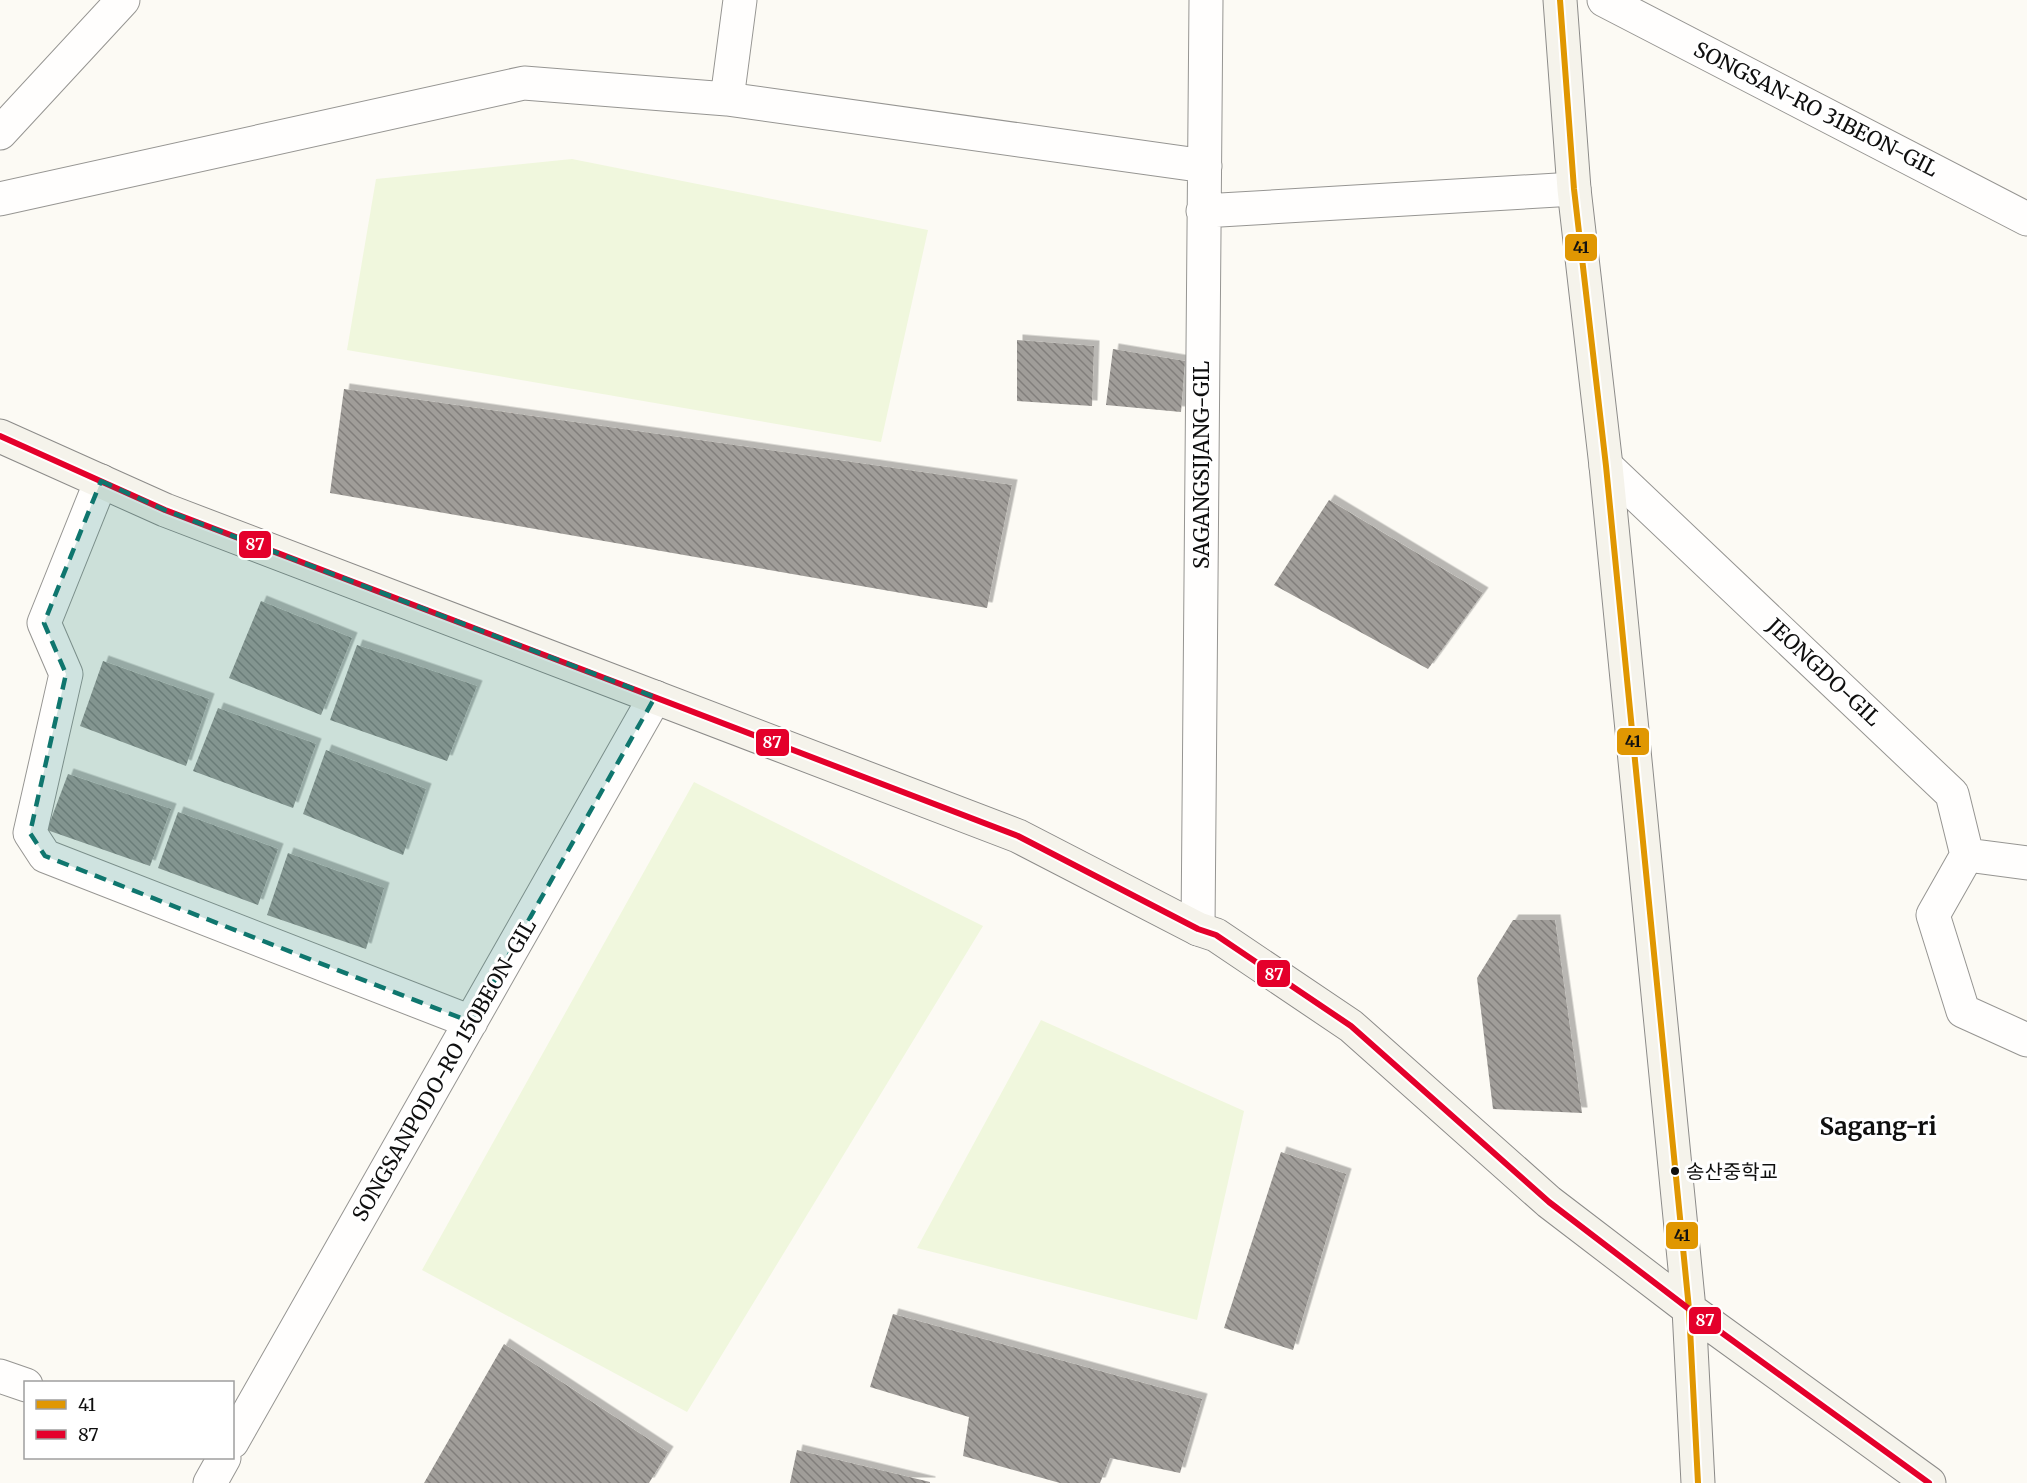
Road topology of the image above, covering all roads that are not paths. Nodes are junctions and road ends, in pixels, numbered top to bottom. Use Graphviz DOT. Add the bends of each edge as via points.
graph roads {
  1 [pos="123,0"];
  2 [pos="740,0"];
  3 [pos="1206,0"];
  4 [pos="1560,0"];
  5 [pos="1604,0"];
  6 [pos="727,99"];
  7 [pos="0,133"];
  8 [pos="1204,166"];
  9 [pos="1574,189"];
  10 [pos="0,199"];
  11 [pos="1203,211"];
  12 [pos="2027,219"];
  13 [pos="0,436"];
  14 [pos="1606,466"];
  15 [pos="101,481"];
  16 [pos="655,697"];
  17 [pos="1967,855"];
  18 [pos="2027,863"];
  19 [pos="1198,929"];
  20 [pos="471,1022"];
  21 [pos="2027,1040"];
  22 [pos="1689,1309"];
  23 [pos="0,1376"];
  24 [pos="24,1384"];
  25 [pos="234,1439"];
  26 [pos="1698,1483"];
  27 [pos="1929,1483"];
  1 -- 7 [label="street"];
  2 -- 6 [label="street"];
  3 -- 8 [label="street, SAGANGSIJANG-GIL"];
  4 -- 9 [label="main road"];
  5 -- 12 [label="street, SONGSAN-RO 31BEON-GIL"];
  6 -- 8 [label="street"];
  6 -- 10 [label="street" via="524,83"];
  8 -- 11 [label="street, SAGANGSIJANG-GIL"];
  9 -- 11 [label="street"];
  9 -- 14 [label="main road"];
  11 -- 19 [label="street, SAGANGSIJANG-GIL"];
  13 -- 15 [label="main road"];
  14 -- 17 [label="street, JEONGDO-GIL" via="1952,794"];
  14 -- 22 [label="main road"];
  15 -- 16 [label="main road" via="165,510"];
  15 -- 20 [label="street" via="44,623 66,674 30,833 45,856"];
  16 -- 19 [label="main road" via="1018,836"];
  16 -- 20 [label="street, SONGSANPODO-RO 150BEON-GIL"];
  17 -- 18 [label="street"];
  17 -- 21 [label="street" via="1933,915 1963,1011"];
  19 -- 22 [label="main road" via="1216,935 1351,1026 1549,1202"];
  20 -- 25 [label="street, SONGSANPODO-RO 150BEON-GIL"];
  22 -- 26 [label="main road"];
  22 -- 27 [label="main road"];
  23 -- 24 [label="street"];
}
